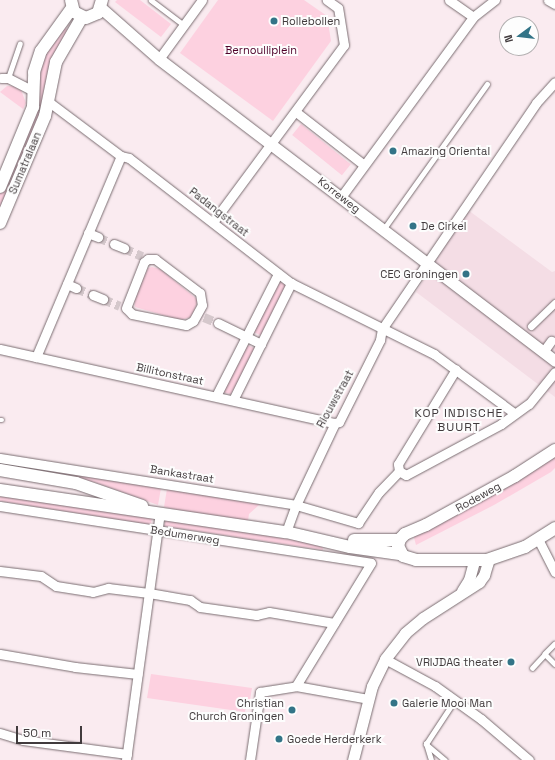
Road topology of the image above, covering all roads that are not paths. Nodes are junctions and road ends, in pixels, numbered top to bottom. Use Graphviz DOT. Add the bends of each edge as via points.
graph roads {
  1 [pos="151,0"];
  2 [pos="202,0"];
  3 [pos="328,0"];
  4 [pos="449,0"];
  5 [pos="495,0"];
  6 [pos="548,0"];
  7 [pos="71,4"];
  8 [pos="555,4"];
  9 [pos="100,7"];
  10 [pos="82,17"];
  11 [pos="473,17"];
  12 [pos="184,25"];
  13 [pos="20,44"];
  14 [pos="159,59"];
  15 [pos="2,77"];
  16 [pos="555,82"];
  17 [pos="487,84"];
  18 [pos="34,91"];
  19 [pos="49,102"];
  20 [pos="296,112"];
  21 [pos="272,143"];
  22 [pos="121,156"];
  23 [pos="364,165"];
  24 [pos="0,188"];
  25 [pos="341,196"];
  26 [pos="1,217"];
  27 [pos="213,222"];
  28 [pos="383,230"];
  29 [pos="88,233"];
  30 [pos="98,237"];
  31 [pos="114,244"];
  32 [pos="124,248"];
  33 [pos="426,263"];
  34 [pos="278,274"];
  35 [pos="290,283"];
  36 [pos="67,284"];
  37 [pos="76,288"];
  38 [pos="93,295"];
  39 [pos="102,299"];
  40 [pos="555,303"];
  41 [pos="201,315"];
  42 [pos="218,323"];
  43 [pos="531,326"];
  44 [pos="382,329"];
  45 [pos="246,336"];
  46 [pos="261,344"];
  47 [pos="549,344"];
  48 [pos="0,349"];
  49 [pos="36,357"];
  50 [pos="555,361"];
  51 [pos="456,369"];
  52 [pos="555,372"];
  53 [pos="216,396"];
  54 [pos="233,400"];
  55 [pos="514,413"];
  56 [pos="335,423"];
  57 [pos="555,450"];
  58 [pos="0,458"];
  59 [pos="0,470"];
  60 [pos="400,471"];
  61 [pos="0,490"];
  62 [pos="296,505"];
  63 [pos="0,506"];
  64 [pos="156,511"];
  65 [pos="554,528"];
  66 [pos="157,531"];
  67 [pos="286,532"];
  68 [pos="538,539"];
  69 [pos="399,540"];
  70 [pos="332,541"];
  71 [pos="400,554"];
  72 [pos="489,559"];
  73 [pos="474,561"];
  74 [pos="0,571"];
  75 [pos="555,572"];
  76 [pos="462,591"];
  77 [pos="150,593"];
  78 [pos="334,623"];
  79 [pos="555,644"];
  80 [pos="0,654"];
  81 [pos="545,654"];
  82 [pos="385,659"];
  83 [pos="555,664"];
  84 [pos="532,668"];
  85 [pos="138,675"];
  86 [pos="296,686"];
  87 [pos="368,699"];
  88 [pos="455,700"];
  89 [pos="0,734"];
  90 [pos="426,744"];
  91 [pos="126,757"];
  92 [pos="250,760"];
  93 [pos="353,760"];
  94 [pos="431,760"];
  95 [pos="445,760"];
  96 [pos="528,760"];
  1 -- 12 [label="lane"];
  2 -- 12 [label="street"];
  3 -- 20 [label="street" via="338,8 344,45"];
  4 -- 11 [label="street"];
  5 -- 11 [label="street"];
  6 -- 8 [label="street"];
  7 -- 10 [label="main road"];
  7 -- 18 [label="main road, Sumatralaan" via="41,50 34,72"];
  9 -- 10 [label="main road" via="91,17"];
  9 -- 14 [label="street, Korreweg"];
  10 -- 19 [label="main road, Sumatralaan" via="56,62"];
  11 -- 23 [label="street"];
  12 -- 14 [label="street"];
  13 -- 15 [label="lane"];
  14 -- 21 [label="street, Korreweg"];
  15 -- 18 [label="street"];
  16 -- 33 [label="street, Riouwstraat" via="536,103"];
  17 -- 28 [label="lane"];
  18 -- 24 [label="main road, Sumatralaan" via="30,116"];
  19 -- 22 [label="street, Padangstraat"];
  19 -- 26 [label="main road, Sumatralaan"];
  20 -- 21 [label="street"];
  20 -- 23 [label="street"];
  21 -- 25 [label="street, Korreweg"];
  21 -- 27 [label="street"];
  22 -- 27 [label="street, Padangstraat" via="130,158"];
  22 -- 29 [label="street"];
  23 -- 25 [label="street"];
  25 -- 28 [label="street, Korreweg"];
  27 -- 34 [label="street, Padangstraat"];
  28 -- 33 [label="street, Korreweg"];
  29 -- 30 [label="street"];
  29 -- 36 [label="street"];
  31 -- 32 [label="street"];
  33 -- 44 [label="street, Riouwstraat"];
  33 -- 47 [label="street, Korreweg"];
  34 -- 35 [label="street, Padangstraat"];
  34 -- 45 [label="street"];
  35 -- 44 [label="street, Padangstraat"];
  35 -- 46 [label="street"];
  36 -- 37 [label="street"];
  36 -- 49 [label="street"];
  38 -- 39 [label="street"];
  40 -- 43 [label="street"];
  41 -- 41 [label="street" via="200,293 155,260 145,257 123,307 132,314 186,325"];
  42 -- 45 [label="street"];
  44 -- 51 [label="street, Padangstraat" via="434,354"];
  44 -- 56 [label="street, Riouwstraat" via="380,340 339,422"];
  45 -- 46 [label="street"];
  45 -- 53 [label="street"];
  46 -- 54 [label="street"];
  47 -- 50 [label="street, Korreweg"];
  48 -- 49 [label="street, Billitonstraat"];
  49 -- 53 [label="street, Billitonstraat"];
  51 -- 55 [label="street, Padangstraat"];
  51 -- 60 [label="street" via="398,464"];
  52 -- 55 [label="street" via="529,404"];
  53 -- 54 [label="street, Billitonstraat"];
  54 -- 56 [label="street, Billitonstraat"];
  55 -- 60 [label="street" via="501,424 467,444 406,475"];
  56 -- 62 [label="street, Riouwstraat"];
  57 -- 69 [label="main road, Rodeweg" via="520,473 405,534"];
  58 -- 62 [label="street, Bankastraat"];
  59 -- 64 [label="main road, Bedumerweg" via="76,483"];
  60 -- 62 [label="street, Bankastraat" via="379,492 358,523"];
  61 -- 64 [label="main road, Bedumerweg"];
  62 -- 67 [label="street, Riouwstraat"];
  63 -- 66 [label="street, Bedumerweg"];
  64 -- 66 [label="street"];
  64 -- 67 [label="main road, Bedumerweg"];
  65 -- 68 [label="main road, Bedumerweg"];
  66 -- 77 [label="street"];
  66 -- 78 [label="street, Bedumerweg" via="371,563"];
  67 -- 70 [label="main road, Bedumerweg"];
  68 -- 72 [label="main road, Bedumerweg" via="512,553"];
  68 -- 75 [label="street"];
  69 -- 70 [label="main road, Bedumerweg"];
  69 -- 71 [label="main road"];
  70 -- 71 [label="main road, Bedumerweg" via="350,547"];
  71 -- 73 [label="main road, Bedumerweg" via="416,560"];
  72 -- 73 [label="main road, Bedumerweg"];
  72 -- 76 [label="street" via="482,579"];
  73 -- 76 [label="street" via="469,580"];
  74 -- 77 [label="street" via="42,576 56,586 93,592 108,588"];
  76 -- 82 [label="street" via="409,629"];
  77 -- 78 [label="street" via="190,600 200,608 256,615 269,612"];
  77 -- 85 [label="street"];
  78 -- 86 [label="street"];
  79 -- 81 [label="lane"];
  80 -- 85 [label="street"];
  81 -- 83 [label="lane"];
  81 -- 84 [label="lane"];
  82 -- 87 [label="street"];
  82 -- 88 [label="street"];
  85 -- 91 [label="street"];
  86 -- 87 [label="street"];
  86 -- 92 [label="street" via="260,692"];
  87 -- 93 [label="street"];
  88 -- 90 [label="lane"];
  88 -- 96 [label="street" via="482,719"];
  89 -- 91 [label="street"];
  90 -- 94 [label="lane"];
  90 -- 95 [label="lane"];
}
